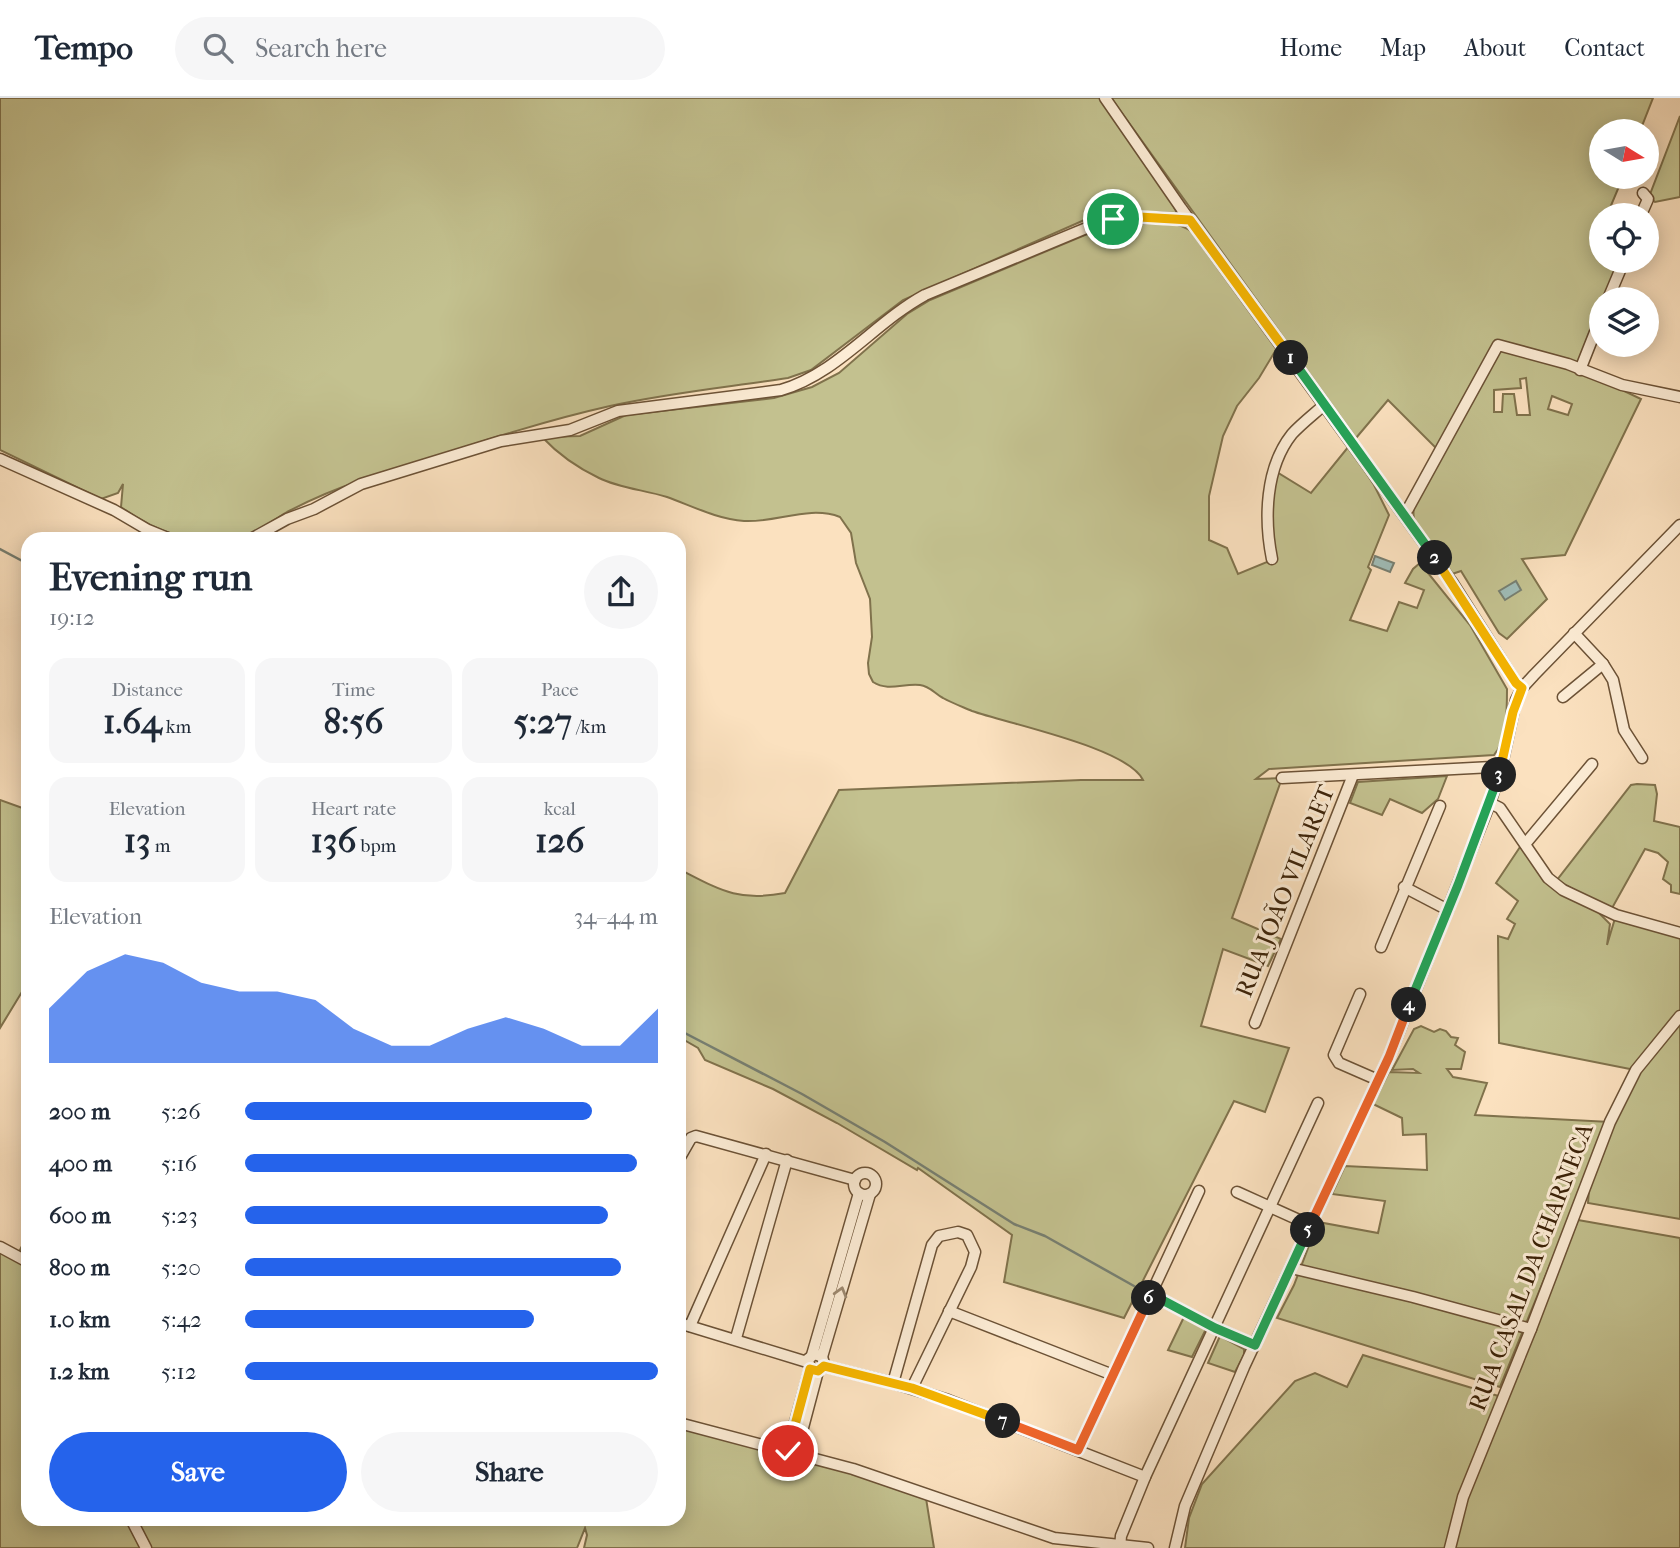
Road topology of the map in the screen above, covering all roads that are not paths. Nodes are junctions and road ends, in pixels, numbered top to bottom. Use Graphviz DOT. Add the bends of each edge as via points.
graph roads {
  1 [pos="1105,98"];
  2 [pos="1643,193"];
  3 [pos="1646,203"];
  4 [pos="1190,220"];
  5 [pos="1589,347"];
  6 [pos="1580,370"];
  7 [pos="1680,397"];
  8 [pos="1324,405"];
  9 [pos="0,459"];
  10 [pos="1403,513"];
  11 [pos="1680,524"];
  12 [pos="153,532"];
  13 [pos="264,532"];
  14 [pos="1272,559"];
  15 [pos="1574,632"];
  16 [pos="1604,664"];
  17 [pos="1522,688"];
  18 [pos="1563,697"];
  19 [pos="1642,758"];
  20 [pos="1592,764"];
  21 [pos="1501,769"];
  22 [pos="1353,775"];
  23 [pos="1282,778"];
  24 [pos="1490,803"];
  25 [pos="1440,806"];
  26 [pos="1526,844"];
  27 [pos="1404,887"];
  28 [pos="1448,910"];
  29 [pos="1680,933"];
  30 [pos="1381,947"];
  31 [pos="1360,994"];
  32 [pos="1680,1016"];
  33 [pos="1255,1023"];
  34 [pos="1378,1080"];
  35 [pos="1318,1103"];
  36 [pos="686,1147"];
  37 [pos="766,1154"];
  38 [pos="786,1160"];
  39 [pos="855,1180"];
  40 [pos="1199,1191"];
  41 [pos="1237,1192"];
  42 [pos="864,1194"];
  43 [pos="1271,1207"];
  44 [pos="1310,1225"];
  45 [pos="0,1247"];
  46 [pos="21,1258"];
  47 [pos="1291,1268"];
  48 [pos="1151,1294"];
  49 [pos="949,1311"];
  50 [pos="686,1320"];
  51 [pos="686,1325"];
  52 [pos="1215,1328"];
  53 [pos="1531,1329"];
  54 [pos="736,1338"];
  55 [pos="1255,1345"];
  56 [pos="816,1363"];
  57 [pos="1113,1376"];
  58 [pos="893,1383"];
  59 [pos="912,1388"];
  60 [pos="686,1425"];
  61 [pos="1078,1450"];
  62 [pos="792,1453"];
  63 [pos="1145,1477"];
  64 [pos="135,1526"];
  65 [pos="1120,1547"];
  66 [pos="146,1548"];
  67 [pos="1148,1548"];
  68 [pos="1175,1548"];
  69 [pos="1450,1548"];
  1 -- 4 [label="street"];
  2 -- 3 [label="street"];
  4 -- 8 [label="street"];
  4 -- 13 [label="street" via="1125,217 1074,232 925,295 823,372 781,390 618,411 583,427 500,441 361,484"];
  5 -- 6 [label="street"];
  6 -- 7 [label="street" via="1622,385"];
  6 -- 10 [label="street" via="1498,345"];
  8 -- 10 [label="street"];
  8 -- 14 [label="street" via="1293,434 1275,471 1267,523"];
  9 -- 12 [label="street"];
  10 -- 17 [label="street"];
  11 -- 15 [label="street"];
  15 -- 16 [label="street"];
  15 -- 17 [label="street"];
  16 -- 18 [label="street"];
  16 -- 19 [label="street" via="1613,680 1624,730"];
  17 -- 21 [label="street"];
  20 -- 26 [label="street"];
  21 -- 22 [label="street"];
  21 -- 24 [label="street"];
  22 -- 23 [label="street"];
  22 -- 33 [label="street, RUA JOÃO VILARET"];
  24 -- 26 [label="street" via="1500,808"];
  24 -- 28 [label="street"];
  25 -- 27 [label="street"];
  26 -- 29 [label="street" via="1548,878 1563,890 1616,915"];
  27 -- 28 [label="street"];
  27 -- 30 [label="street"];
  28 -- 34 [label="street"];
  31 -- 34 [label="street" via="1334,1055 1339,1063"];
  32 -- 53 [label="street, RUA CASAL DA CHARNECA" via="1636,1070 1610,1122"];
  34 -- 44 [label="street"];
  35 -- 43 [label="street"];
  36 -- 37 [label="street" via="696,1136"];
  37 -- 38 [label="street"];
  37 -- 50 [label="street"];
  38 -- 39 [label="street"];
  38 -- 54 [label="street"];
  39 -- 42 [label="street" via="855,1187"];
  39 -- 42 [label="street" via="862,1173 872,1176 876,1185"];
  40 -- 48 [label="street"];
  41 -- 43 [label="street"];
  42 -- 56 [label="street"];
  43 -- 44 [label="street"];
  43 -- 52 [label="street"];
  44 -- 47 [label="street"];
  45 -- 46 [label="street"];
  47 -- 53 [label="street"];
  47 -- 55 [label="street"];
  48 -- 52 [label="street"];
  48 -- 57 [label="street"];
  49 -- 57 [label="street"];
  49 -- 58 [label="street" via="975,1252 968,1235 958,1232 939,1236 932,1245"];
  49 -- 59 [label="street"];
  51 -- 54 [label="street"];
  52 -- 55 [label="street"];
  52 -- 63 [label="street"];
  53 -- 69 [label="street, RUA CASAL DA CHARNECA" via="1462,1497"];
  54 -- 56 [label="street"];
  55 -- 68 [label="street" via="1185,1506"];
  56 -- 58 [label="street"];
  56 -- 62 [label="street"];
  57 -- 61 [label="street"];
  58 -- 59 [label="street"];
  59 -- 61 [label="street"];
  60 -- 62 [label="street"];
  61 -- 63 [label="street"];
  62 -- 65 [label="street" via="907,1486 1054,1538"];
  63 -- 65 [label="street"];
  64 -- 66 [label="street"];
  65 -- 67 [label="street"];
}
